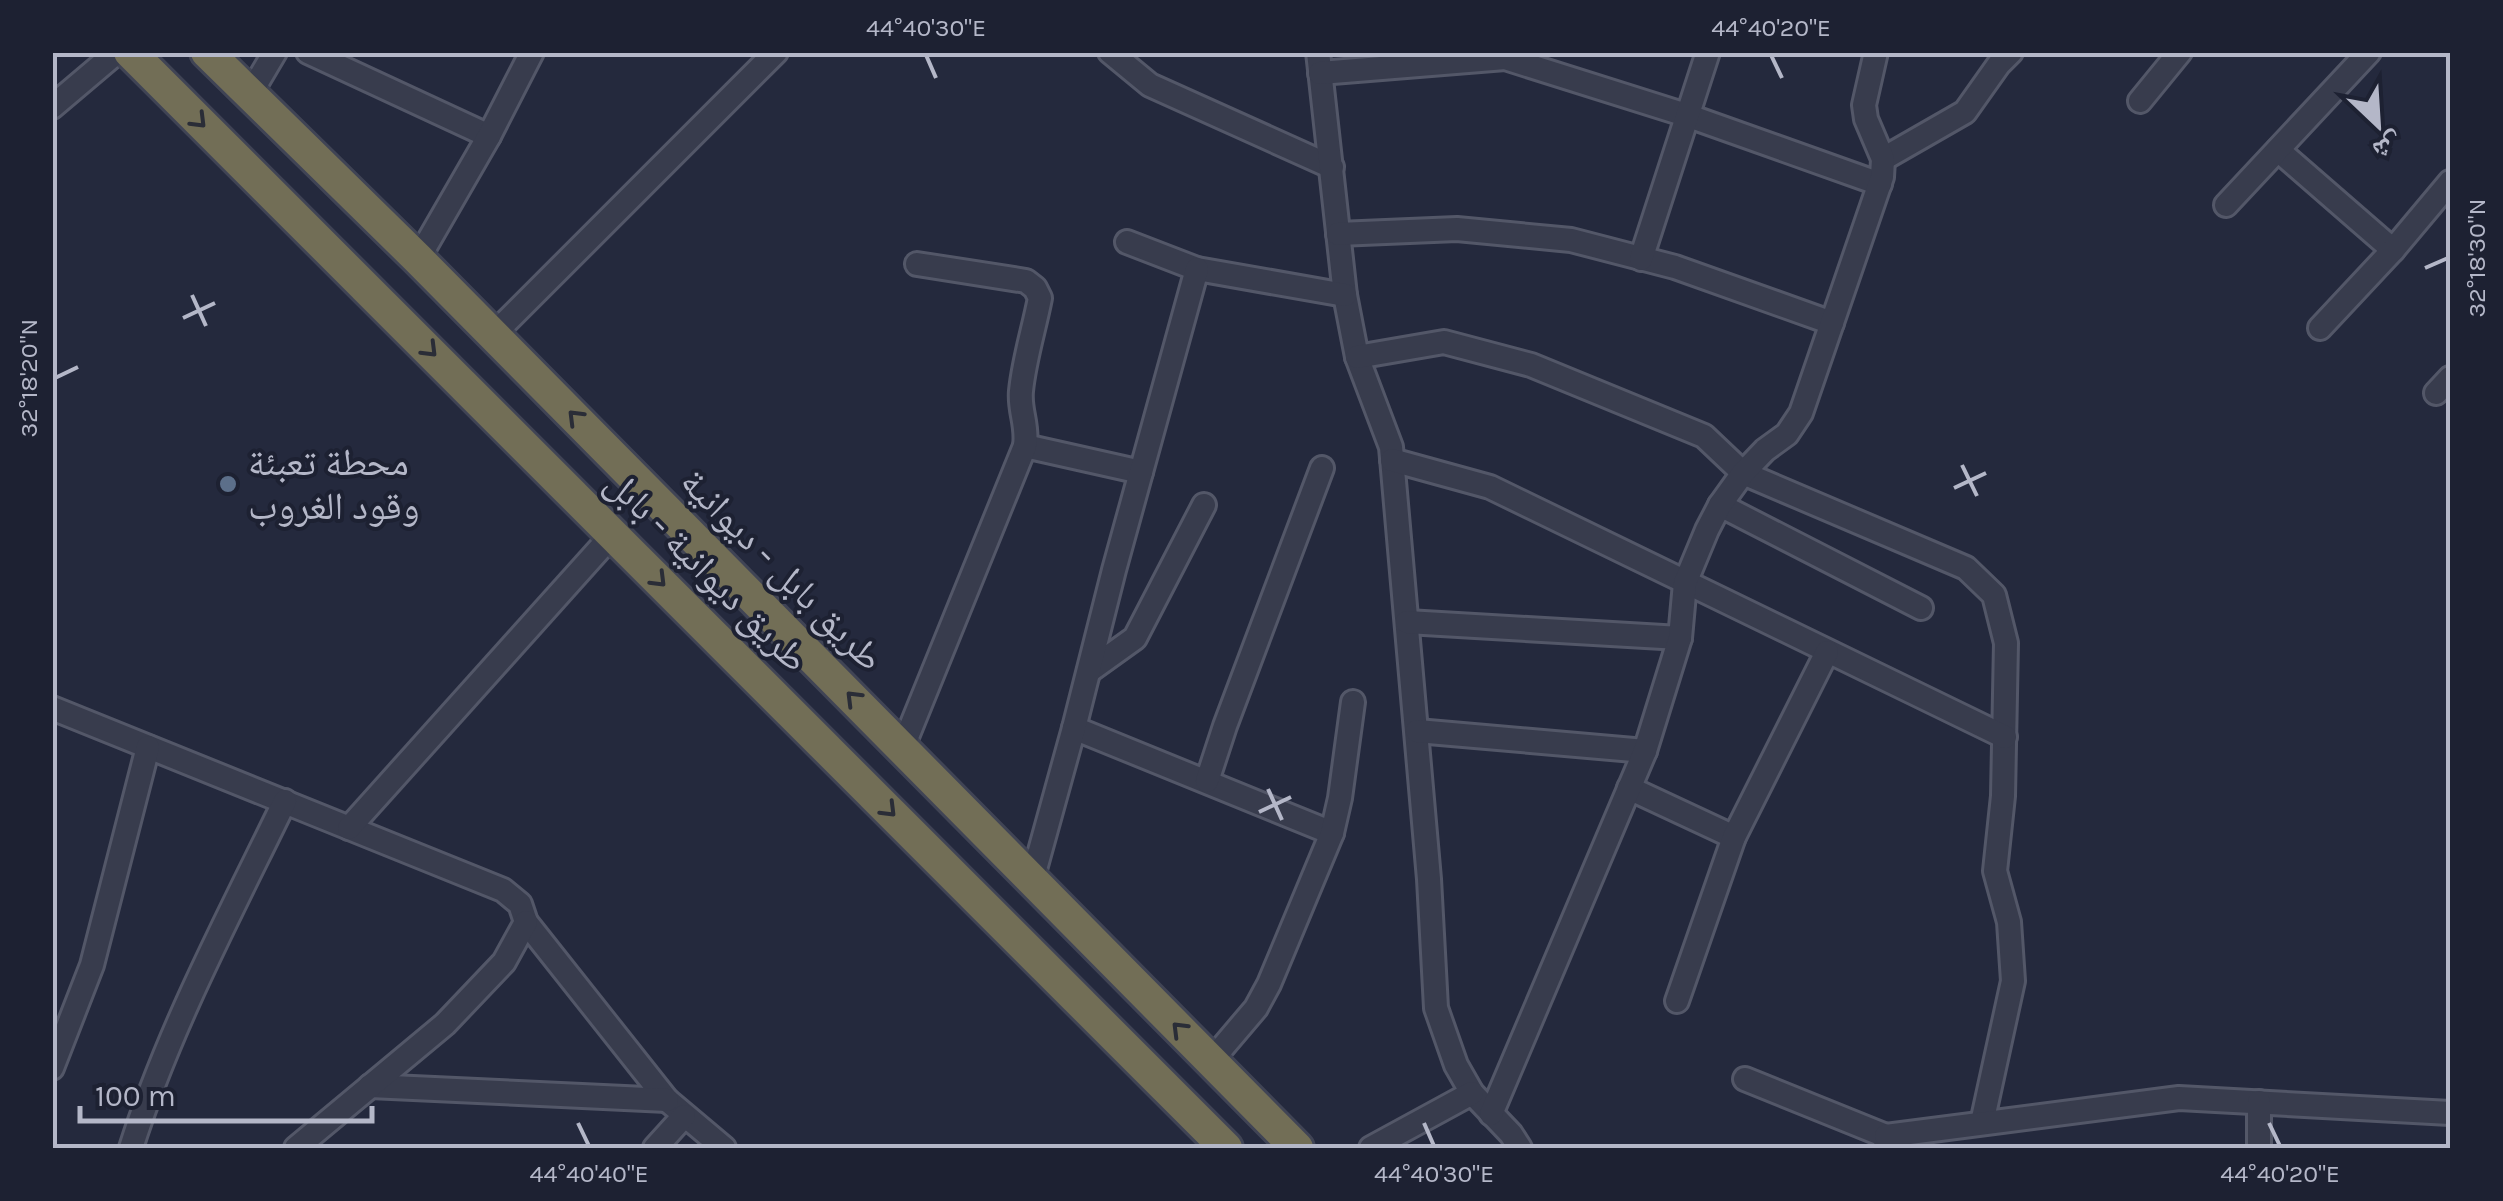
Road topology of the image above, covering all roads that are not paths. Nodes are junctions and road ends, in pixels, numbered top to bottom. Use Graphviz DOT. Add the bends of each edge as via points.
graph roads {
  1 [pos="117,52"];
  2 [pos="130,52"];
  3 [pos="207,52"];
  4 [pos="275,52"];
  5 [pos="308,52"];
  6 [pos="532,52"];
  7 [pos="776,52"];
  8 [pos="1110,52"];
  9 [pos="1708,52"];
  10 [pos="1876,52"];
  11 [pos="2010,52"];
  12 [pos="2180,52"];
  13 [pos="2369,52"];
  14 [pos="1319,63"];
  15 [pos="249,96"];
  16 [pos="2140,102"];
  17 [pos="52,108"];
  18 [pos="1686,116"];
  19 [pos="489,136"];
  20 [pos="2278,150"];
  21 [pos="1883,159"];
  22 [pos="1332,167"];
  23 [pos="2450,182"];
  24 [pos="340,184"];
  25 [pos="1880,184"];
  26 [pos="2226,206"];
  27 [pos="300,222"];
  28 [pos="1338,234"];
  29 [pos="1126,242"];
  30 [pos="2393,250"];
  31 [pos="1641,258"];
  32 [pos="418,259"];
  33 [pos="917,264"];
  34 [pos="1196,269"];
  35 [pos="1345,295"];
  36 [pos="1832,323"];
  37 [pos="2320,328"];
  38 [pos="494,335"];
  39 [pos="1357,357"];
  40 [pos="1025,446"];
  41 [pos="1392,460"];
  42 [pos="1322,468"];
  43 [pos="1141,472"];
  44 [pos="1743,473"];
  45 [pos="1204,505"];
  46 [pos="1720,506"];
  47 [pos="613,534"];
  48 [pos="1686,583"];
  49 [pos="740,584"];
  50 [pos="1921,608"];
  51 [pos="699,620"];
  52 [pos="1407,622"];
  53 [pos="785,630"];
  54 [pos="1680,638"];
  55 [pos="1827,652"];
  56 [pos="744,665"];
  57 [pos="1088,671"];
  58 [pos="1353,702"];
  59 [pos="52,708"];
  60 [pos="1074,728"];
  61 [pos="1417,731"];
  62 [pos="2004,736"];
  63 [pos="148,747"];
  64 [pos="902,749"];
  65 [pos="1645,751"];
  66 [pos="1206,782"];
  67 [pos="1630,788"];
  68 [pos="284,800"];
  69 [pos="349,828"];
  70 [pos="1332,832"];
  71 [pos="1734,837"];
  72 [pos="1032,880"];
  73 [pos="526,922"];
  74 [pos="1676,1002"];
  75 [pos="1210,1061"];
  76 [pos="52,1068"];
  77 [pos="1745,1079"];
  78 [pos="370,1086"];
  79 [pos="1472,1093"];
  80 [pos="2259,1102"];
  81 [pos="676,1108"];
  82 [pos="2450,1113"];
  83 [pos="1492,1114"];
  84 [pos="1982,1123"];
  85 [pos="1886,1142"];
  86 [pos="131,1148"];
  87 [pos="296,1148"];
  88 [pos="655,1148"];
  89 [pos="724,1148"];
  90 [pos="1226,1148"];
  91 [pos="1297,1148"];
  92 [pos="1371,1148"];
  93 [pos="1520,1148"];
  94 [pos="2258,1148"];
  1 -- 17 [label="street"];
  2 -- 27 [label="highway, طريق ديوانية - بابل, one-way"];
  3 -- 15 [label="highway, طريق بابل - ديوانية"];
  4 -- 15 [label="street"];
  5 -- 19 [label="street"];
  6 -- 19 [label="street"];
  7 -- 38 [label="street"];
  8 -- 22 [label="street" via="1150,84"];
  9 -- 18 [label="street"];
  10 -- 21 [label="street" via="1864,105"];
  11 -- 21 [label="street" via="1965,112"];
  12 -- 16 [label="street"];
  13 -- 20 [label="street"];
  14 -- 18 [label="street" via="1505,58"];
  14 -- 22 [label="street"];
  15 -- 24 [label="highway, طريق بابل - ديوانية"];
  18 -- 25 [label="street"];
  18 -- 31 [label="street"];
  19 -- 32 [label="street"];
  20 -- 26 [label="street"];
  20 -- 30 [label="street"];
  21 -- 25 [label="street"];
  22 -- 28 [label="street"];
  23 -- 30 [label="street"];
  24 -- 27 [label="highway"];
  24 -- 32 [label="highway, طريق بابل - ديوانية"];
  25 -- 36 [label="street"];
  27 -- 47 [label="highway, طريق ديوانية - بابل, one-way"];
  28 -- 31 [label="street" via="1458,229 1571,240"];
  28 -- 35 [label="street"];
  29 -- 34 [label="street"];
  30 -- 37 [label="street"];
  31 -- 36 [label="street"];
  32 -- 38 [label="highway, طريق بابل - ديوانية"];
  33 -- 40 [label="street" via="1026,281 1035,288 1040,298 1021,393"];
  34 -- 35 [label="street"];
  34 -- 43 [label="street"];
  35 -- 39 [label="street"];
  36 -- 44 [label="street" via="1800,413"];
  49 -- 38 [label="highway, طريق بابل - ديوانية, one-way"];
  39 -- 41 [label="street"];
  39 -- 44 [label="street" via="1444,342 1531,365 1704,436"];
  40 -- 43 [label="street"];
  40 -- 64 [label="street"];
  41 -- 48 [label="street" via="1490,488"];
  41 -- 52 [label="street"];
  42 -- 66 [label="street"];
  43 -- 57 [label="street"];
  44 -- 46 [label="street"];
  44 -- 62 [label="street" via="1966,568 1994,596 2006,643"];
  45 -- 57 [label="street" via="1134,638"];
  46 -- 48 [label="street"];
  46 -- 50 [label="street"];
  47 -- 51 [label="highway, طريق ديوانية - بابل, one-way"];
  47 -- 69 [label="street"];
  48 -- 54 [label="street"];
  48 -- 55 [label="street"];
  49 -- 51 [label="highway" via="732,615"];
  49 -- 53 [label="highway, طريق بابل - ديوانية"];
  51 -- 56 [label="highway, طريق ديوانية - بابل"];
  52 -- 54 [label="street"];
  52 -- 61 [label="street"];
  53 -- 56 [label="highway" via="753,634"];
  64 -- 53 [label="highway, طريق بابل - ديوانية, one-way"];
  54 -- 65 [label="street"];
  55 -- 62 [label="street"];
  55 -- 71 [label="street"];
  56 -- 90 [label="highway, طريق ديوانية - بابل, one-way"];
  57 -- 60 [label="street"];
  58 -- 70 [label="street"];
  59 -- 63 [label="street"];
  60 -- 66 [label="street"];
  60 -- 72 [label="street"];
  61 -- 65 [label="street"];
  61 -- 79 [label="street" via="1436,1008"];
  62 -- 84 [label="street" via="1995,871 2013,981"];
  63 -- 68 [label="street"];
  63 -- 76 [label="street" via="92,965"];
  64 -- 72 [label="highway, طريق بابل - ديوانية"];
  65 -- 67 [label="street"];
  66 -- 70 [label="street"];
  67 -- 71 [label="street"];
  67 -- 83 [label="street"];
  68 -- 69 [label="street"];
  68 -- 86 [label="street" via="197,981"];
  69 -- 73 [label="street" via="503,890 520,904"];
  70 -- 75 [label="street" via="1270,984"];
  71 -- 74 [label="street"];
  75 -- 72 [label="highway, طريق بابل - ديوانية, one-way"];
  73 -- 78 [label="street" via="504,962"];
  73 -- 81 [label="street"];
  75 -- 91 [label="highway, طريق بابل - ديوانية"];
  77 -- 85 [label="street"];
  78 -- 81 [label="street"];
  78 -- 87 [label="street"];
  79 -- 83 [label="street"];
  79 -- 92 [label="street"];
  80 -- 82 [label="street"];
  80 -- 84 [label="street" via="2179,1098"];
  80 -- 94 [label="street"];
  81 -- 88 [label="street"];
  81 -- 89 [label="street"];
  83 -- 93 [label="street"];
  84 -- 85 [label="street"];
}
